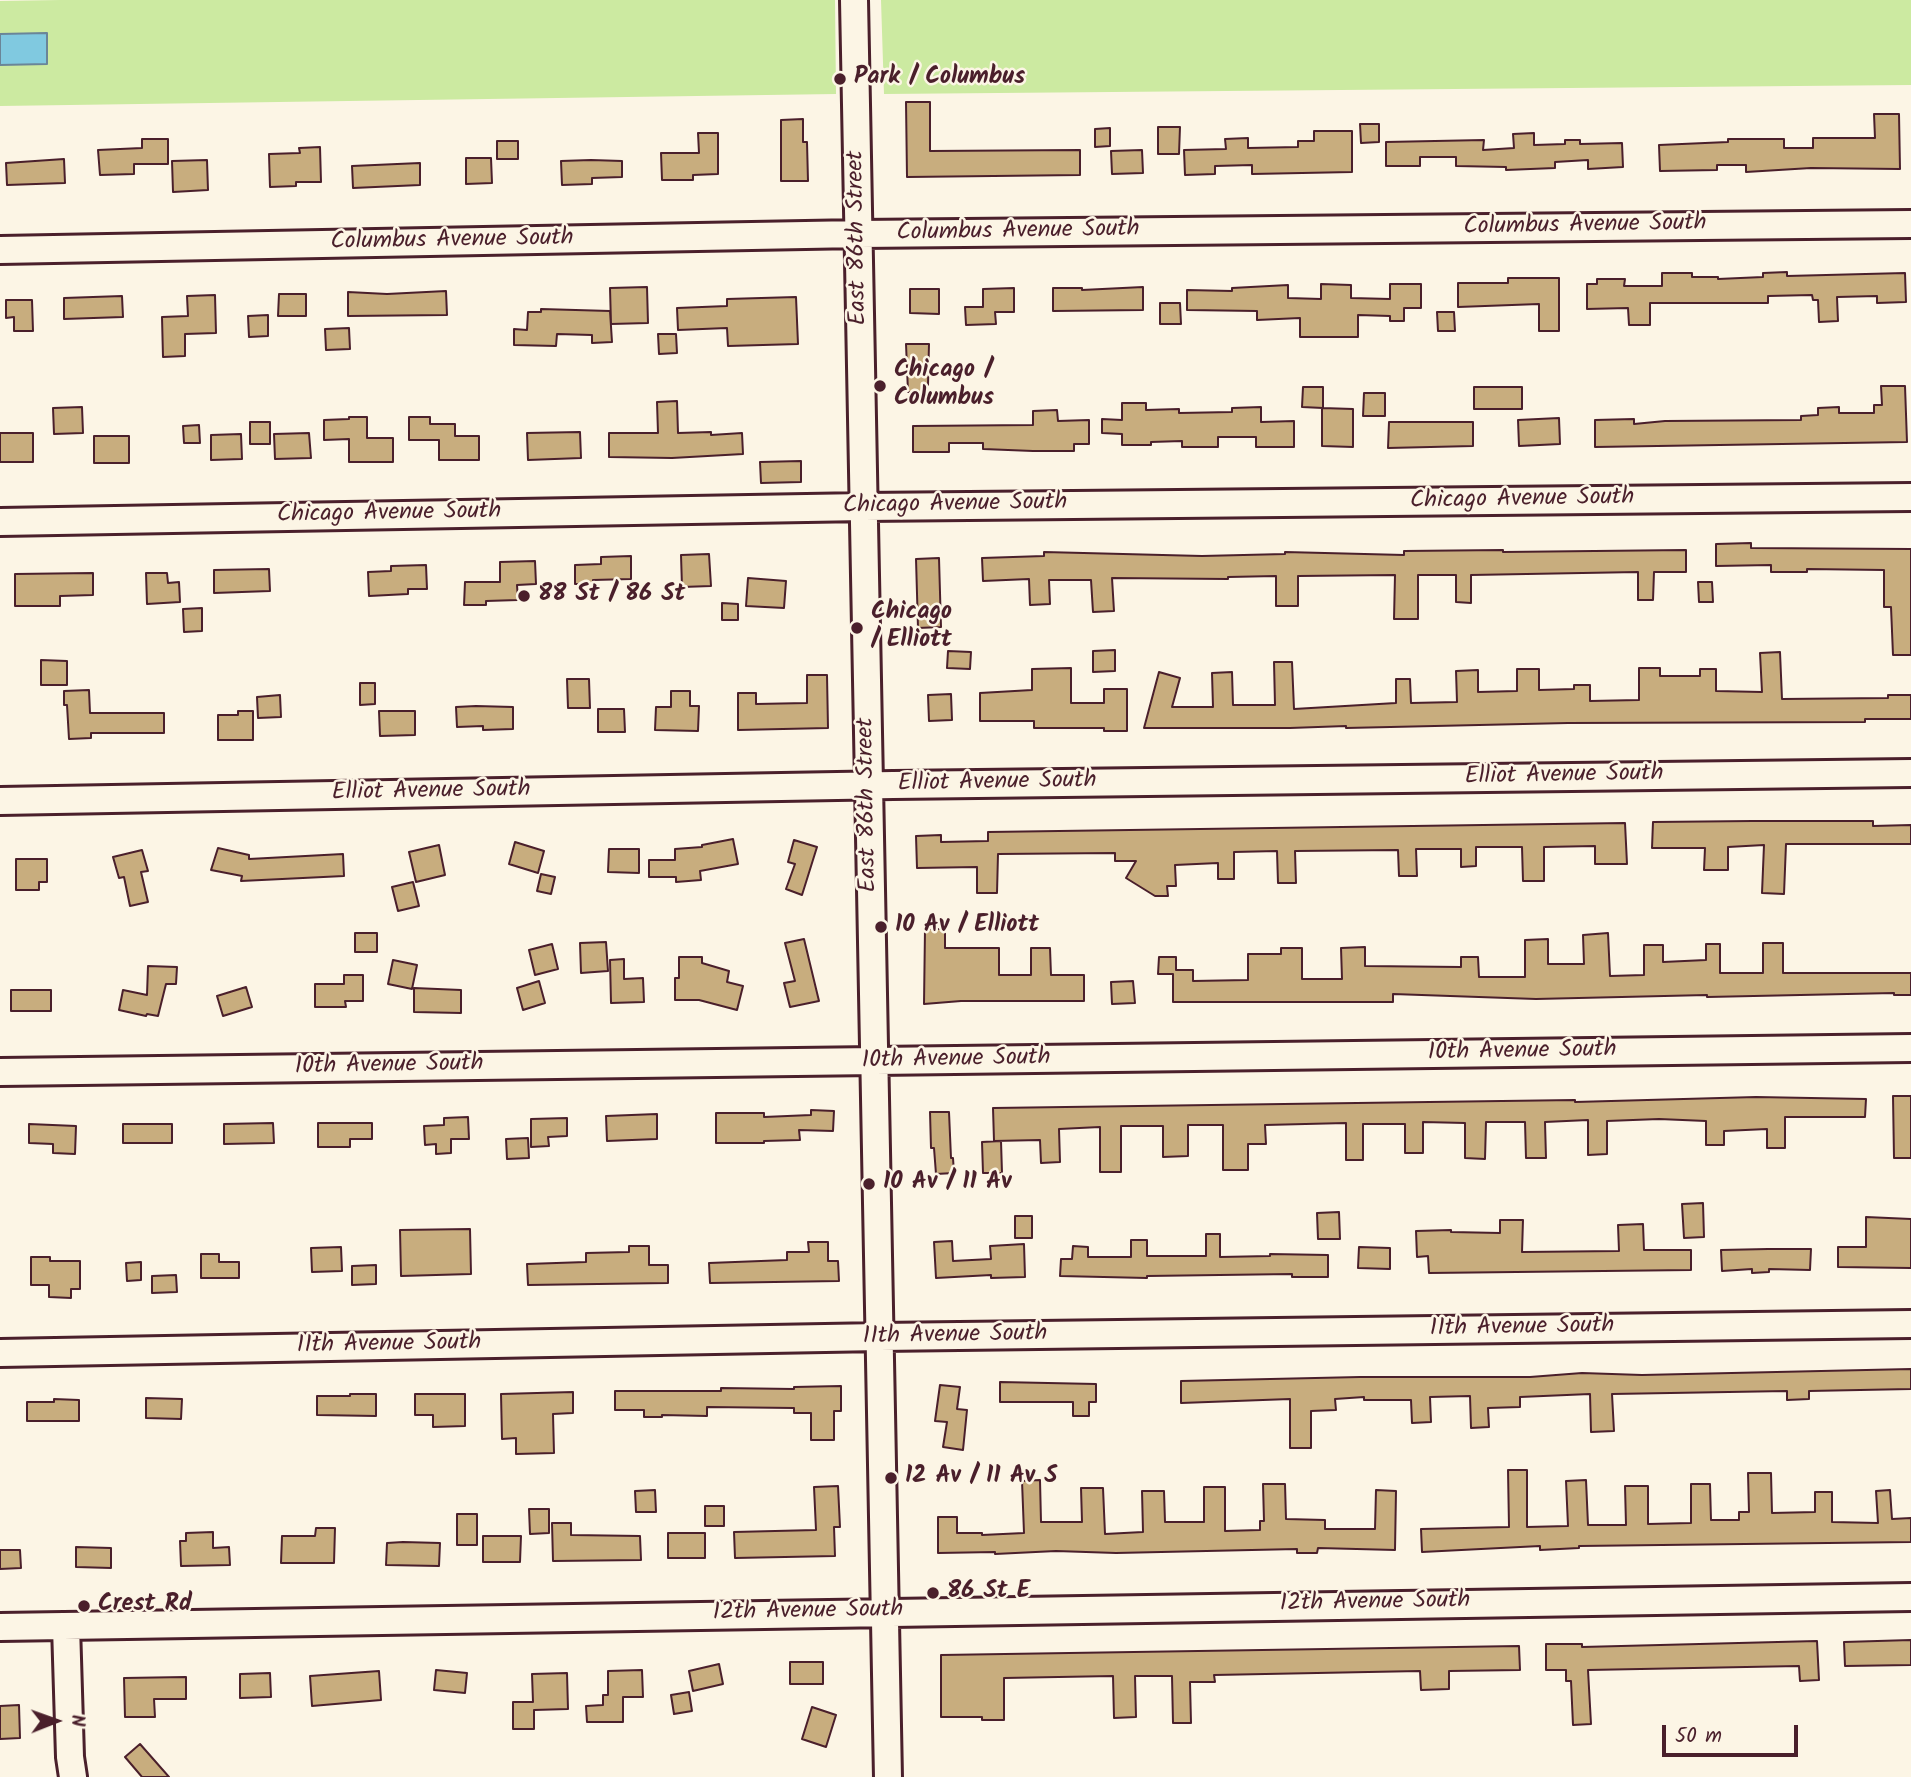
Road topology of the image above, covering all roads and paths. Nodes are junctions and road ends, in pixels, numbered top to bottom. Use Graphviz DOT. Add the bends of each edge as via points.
graph roads {
  1 [pos="854,0"];
  2 [pos="1911,224"];
  3 [pos="859,234"];
  4 [pos="0,250"];
  5 [pos="1911,497"];
  6 [pos="864,507"];
  7 [pos="0,522"];
  8 [pos="1911,773"];
  9 [pos="869,786"];
  10 [pos="0,801"];
  11 [pos="1911,1048"];
  12 [pos="875,1062"];
  13 [pos="0,1072"];
  14 [pos="1911,1324"];
  15 [pos="880,1338"];
  16 [pos="0,1353"];
  17 [pos="1911,1597"];
  18 [pos="886,1612"];
  19 [pos="66,1626"];
  20 [pos="0,1627"];
  21 [pos="73,1777"];
  22 [pos="888,1777"];
  1 -- 3 [label="street, East 86th Street"];
  2 -- 3 [label="street, Columbus Avenue South"];
  3 -- 4 [label="street, Columbus Avenue South"];
  3 -- 6 [label="street, East 86th Street"];
  5 -- 6 [label="street, Chicago Avenue South"];
  6 -- 7 [label="street, Chicago Avenue South"];
  6 -- 9 [label="street, East 86th Street"];
  8 -- 9 [label="street, Elliot Avenue South"];
  9 -- 10 [label="street, Elliot Avenue South"];
  9 -- 12 [label="street, East 86th Street"];
  11 -- 12 [label="street, 10th Avenue South"];
  12 -- 13 [label="street, 10th Avenue South"];
  12 -- 15 [label="street, East 86th Street"];
  14 -- 15 [label="street, 11th Avenue South"];
  15 -- 16 [label="street, 11th Avenue South"];
  15 -- 18 [label="street, East 86th Street"];
  17 -- 18 [label="street, 12th Avenue South"];
  18 -- 19 [label="street, 12th Avenue South"];
  18 -- 22 [label="street, East 86th Street"];
  19 -- 20 [label="street, 12th Avenue South"];
  19 -- 21 [label="street"];
}
